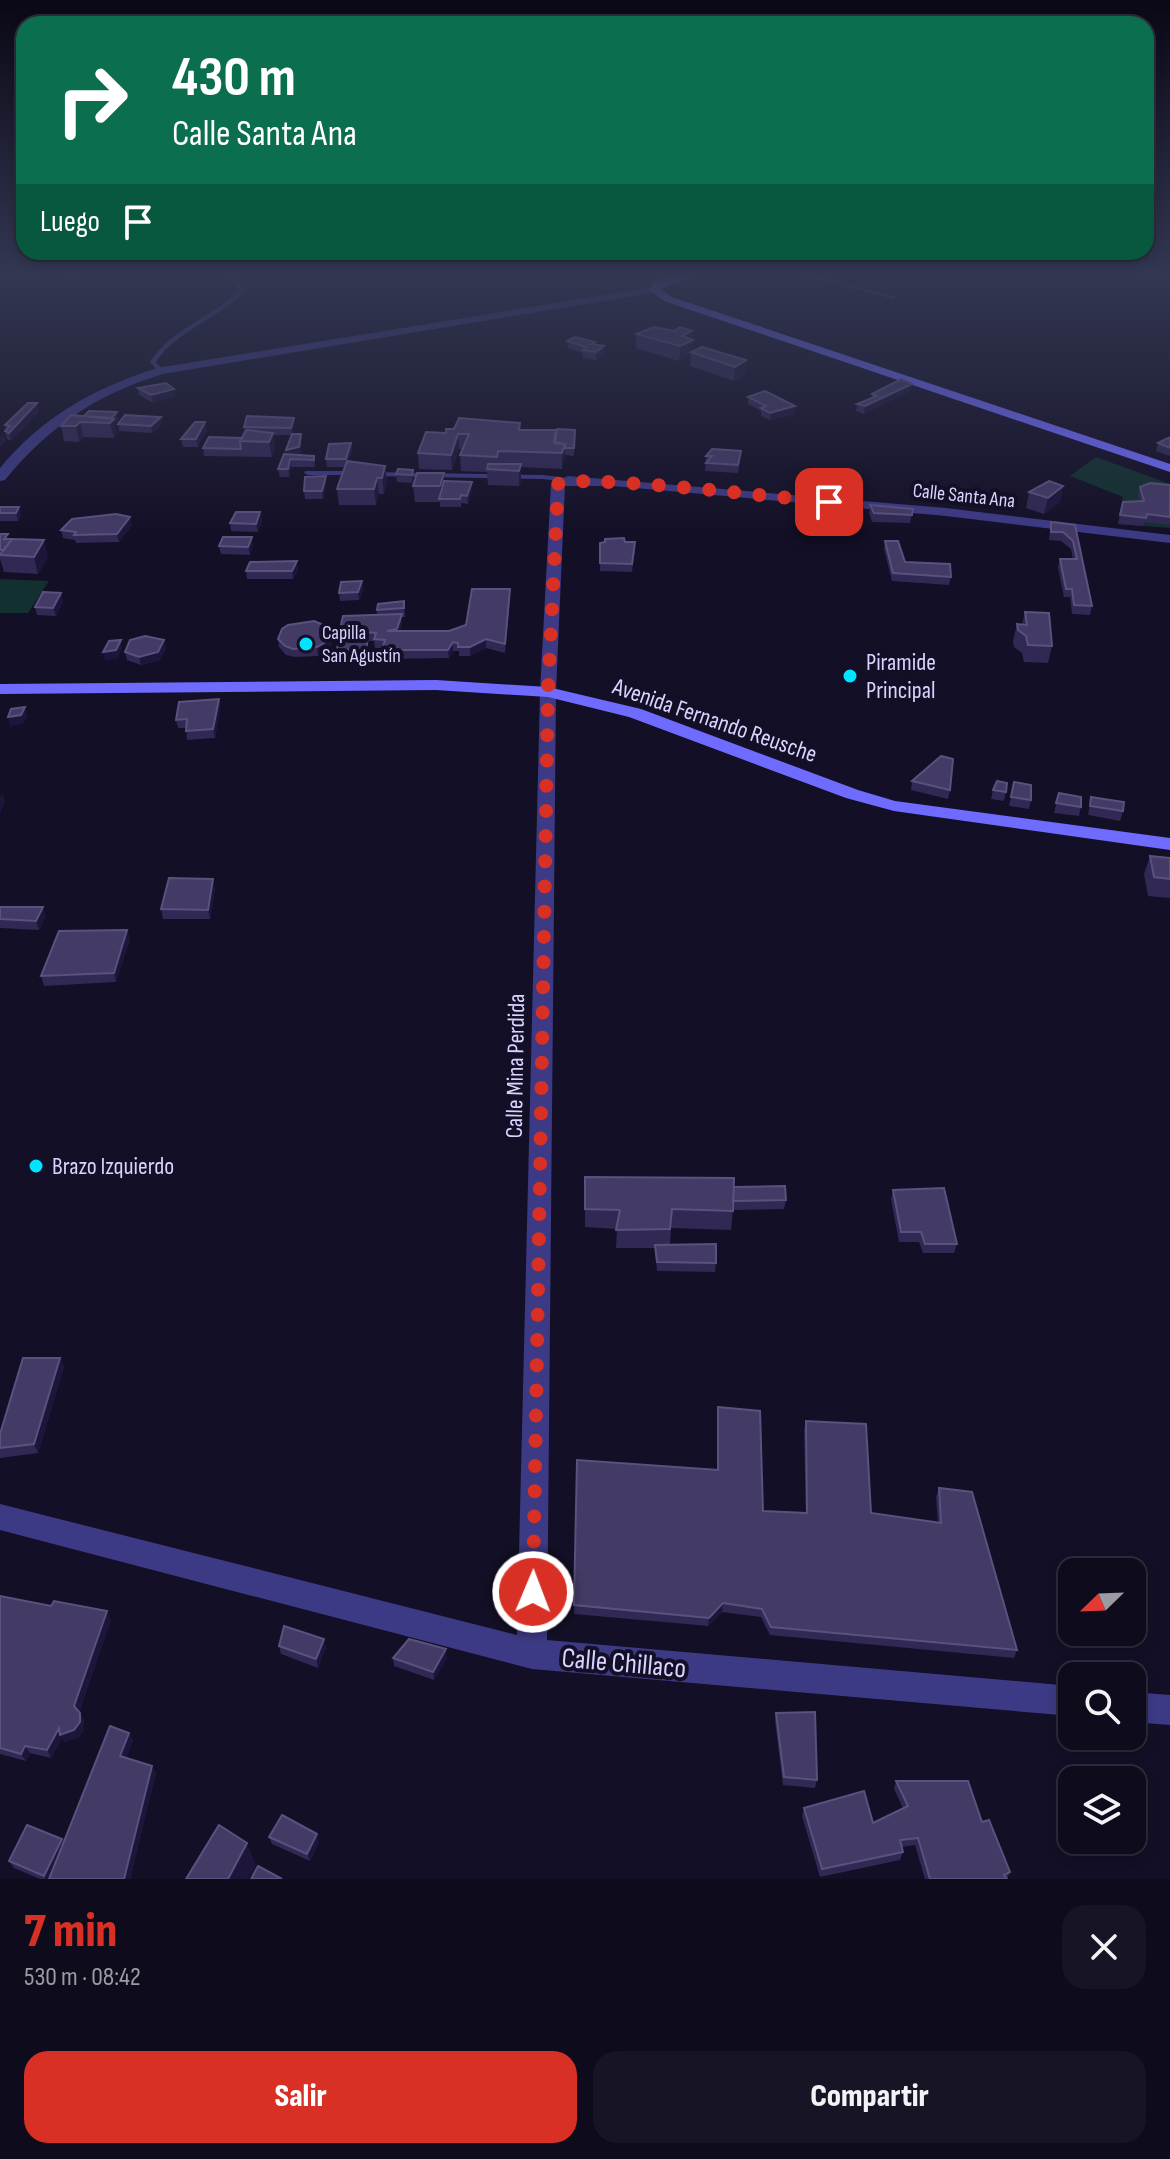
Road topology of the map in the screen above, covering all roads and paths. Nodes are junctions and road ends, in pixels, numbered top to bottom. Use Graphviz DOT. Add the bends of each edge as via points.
graph roads {
  1 [pos="154,360"];
  2 [pos="230,360"];
  3 [pos="848,360"];
  4 [pos="161,371"];
  5 [pos="1170,468"];
  6 [pos="308,473"];
  7 [pos="0,477"];
  8 [pos="565,481"];
  9 [pos="1170,539"];
  10 [pos="0,689"];
  11 [pos="548,692"];
  12 [pos="1170,844"];
  13 [pos="0,1517"];
  14 [pos="532,1654"];
  15 [pos="1058,1700"];
  16 [pos="1146,1708"];
  17 [pos="1170,1710"];
  1 -- 4 [label="lane"];
  2 -- 4 [label="street"];
  3 -- 5 [label="street"];
  4 -- 7 [label="street" via="88,398 26,443"];
  6 -- 8 [label="lane"];
  8 -- 9 [label="street, Calle Santa Ana" via="946,512"];
  8 -- 11 [label="street, Calle Mina Perdida" via="558,484"];
  10 -- 11 [label="street, Avenida Fernando Reusche" via="436,685"];
  11 -- 12 [label="street, Avenida Fernando Reusche" via="635,713 894,806"];
  11 -- 14 [label="street, Calle Mina Perdida"];
  13 -- 14 [label="street, Calle Chillaco"];
  14 -- 15 [label="street, Calle Chillaco"];
  16 -- 17 [label="street"];
}
